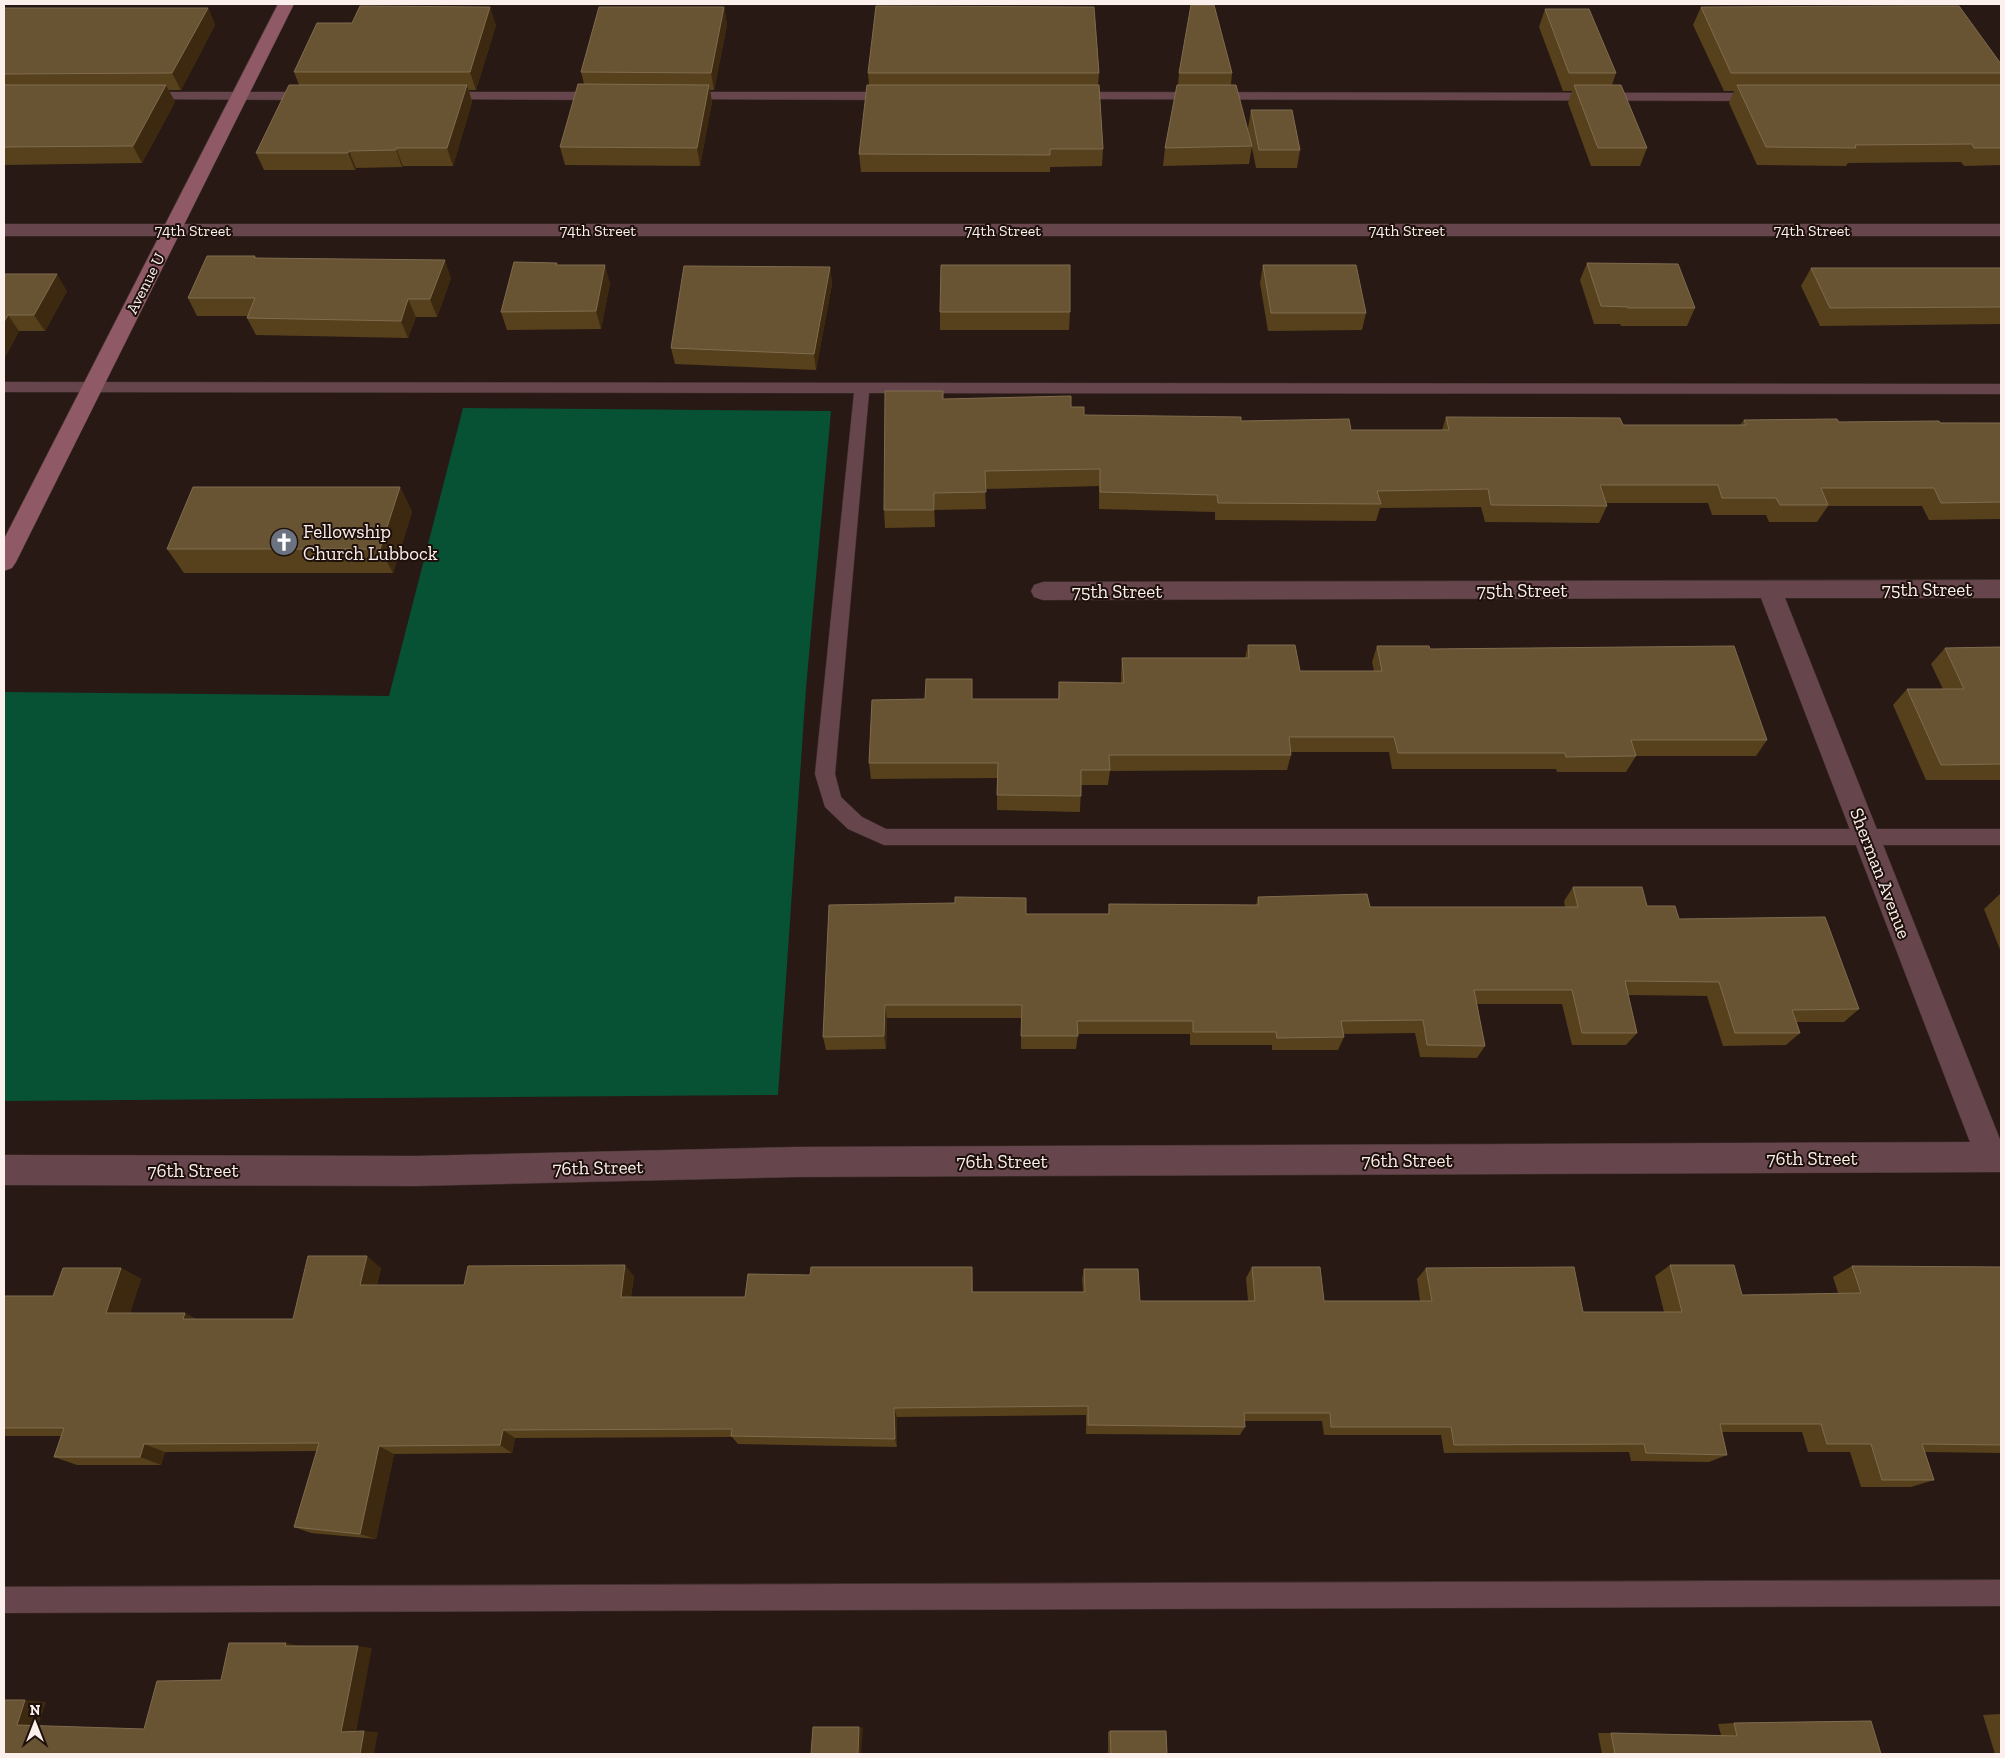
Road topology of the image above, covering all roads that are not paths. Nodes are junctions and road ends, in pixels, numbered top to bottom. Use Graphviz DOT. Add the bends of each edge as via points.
graph roads {
  1 [pos="286,4"];
  2 [pos="131,96"];
  3 [pos="239,96"];
  4 [pos="319,96"];
  5 [pos="428,96"];
  6 [pos="618,96"];
  7 [pos="667,96"];
  8 [pos="906,96"];
  9 [pos="1056,96"];
  10 [pos="1772,97"];
  11 [pos="4,230"];
  12 [pos="172,230"];
  13 [pos="2001,230"];
  14 [pos="4,387"];
  15 [pos="92,387"];
  16 [pos="862,388"];
  17 [pos="2001,389"];
  18 [pos="4,562"];
  19 [pos="2001,589"];
  20 [pos="1770,590"];
  21 [pos="1043,591"];
  22 [pos="1867,837"];
  23 [pos="2001,837"];
  24 [pos="1996,1157"];
  25 [pos="4,1170"];
  26 [pos="2001,1593"];
  27 [pos="4,1600"];
  1 -- 3 [label="street, Avenue U"];
  2 -- 3 [label="lane"];
  3 -- 4 [label="lane"];
  3 -- 12 [label="street, Avenue U"];
  5 -- 6 [label="lane"];
  7 -- 8 [label="lane"];
  9 -- 10 [label="lane"];
  11 -- 12 [label="street, 74th Street"];
  12 -- 13 [label="street, 74th Street"];
  12 -- 15 [label="street, Avenue U"];
  14 -- 15 [label="lane"];
  15 -- 16 [label="lane"];
  15 -- 18 [label="street, Avenue U"];
  16 -- 17 [label="lane"];
  16 -- 22 [label="lane" via="825,774 832,801 855,823 884,837"];
  19 -- 20 [label="street, 75th Street"];
  20 -- 21 [label="street, 75th Street"];
  20 -- 22 [label="street, Sherman Avenue"];
  22 -- 23 [label="lane"];
  22 -- 24 [label="street, Sherman Avenue"];
  24 -- 25 [label="street, 76th Street" via="796,1162 416,1171"];
  26 -- 27 [label="lane"];
}
